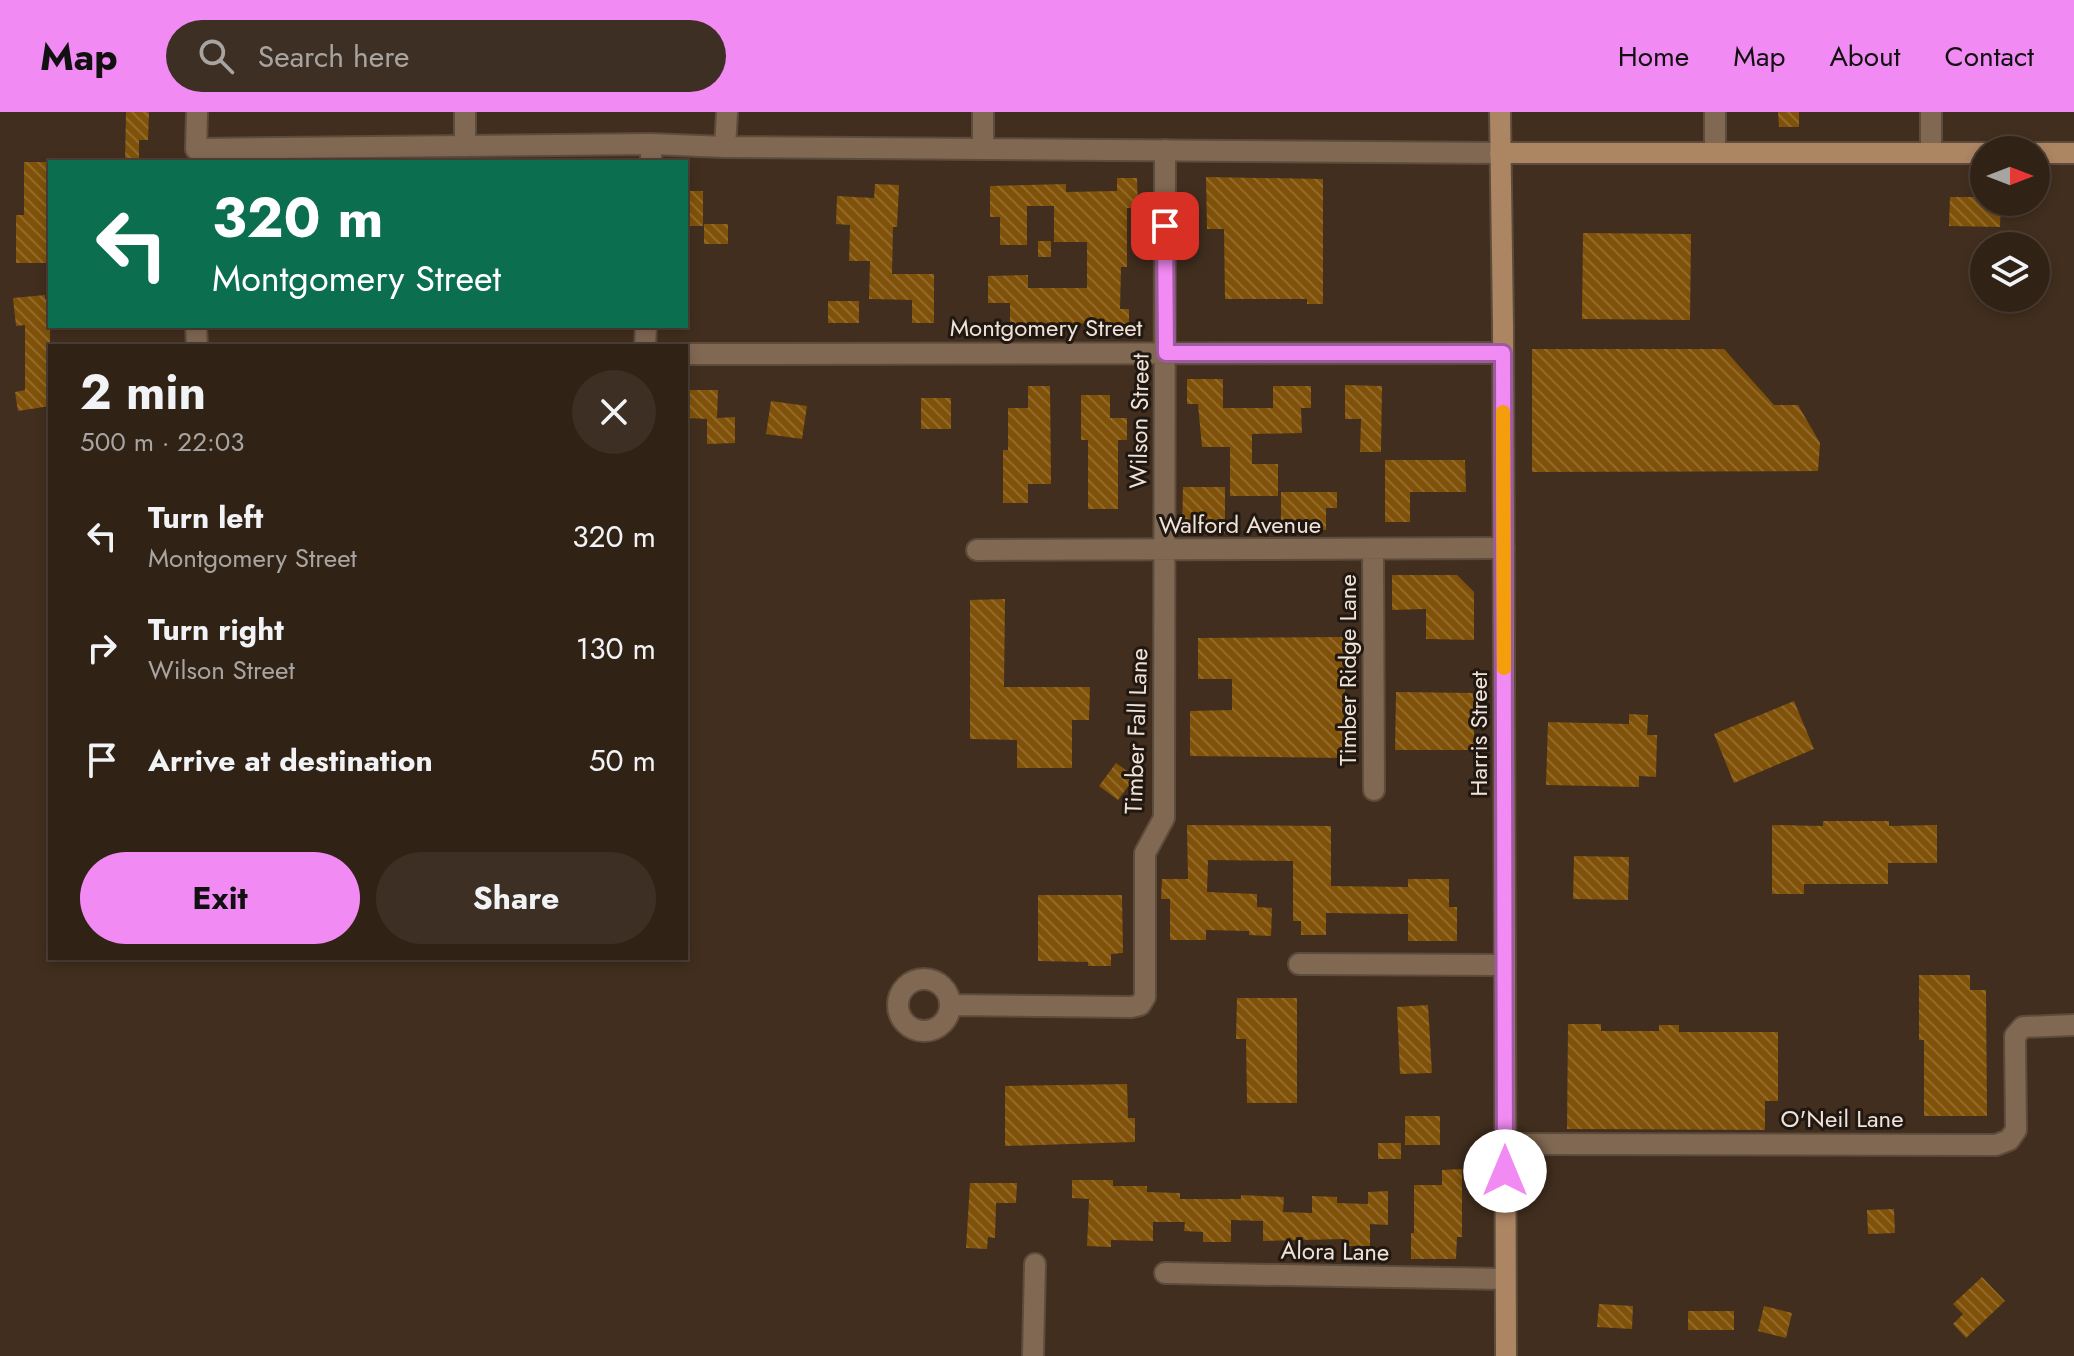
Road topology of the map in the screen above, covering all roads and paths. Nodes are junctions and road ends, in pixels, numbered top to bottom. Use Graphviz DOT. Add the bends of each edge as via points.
graph roads {
  1 [pos="197,112"];
  2 [pos="465,112"];
  3 [pos="727,112"];
  4 [pos="983,112"];
  5 [pos="1500,112"];
  6 [pos="1715,112"];
  7 [pos="1931,112"];
  8 [pos="465,146"];
  9 [pos="725,147"];
  10 [pos="983,149"];
  11 [pos="1165,150"];
  12 [pos="1715,152"];
  13 [pos="651,153"];
  14 [pos="1500,153"];
  15 [pos="1931,153"];
  16 [pos="1970,153"];
  17 [pos="2050,153"];
  18 [pos="2074,153"];
  19 [pos="196,155"];
  20 [pos="1166,353"];
  21 [pos="1503,353"];
  22 [pos="688,354"];
  23 [pos="1504,548"];
  24 [pos="1373,549"];
  25 [pos="977,550"];
  26 [pos="1164,550"];
  27 [pos="1374,790"];
  28 [pos="1299,964"];
  29 [pos="1505,965"];
  30 [pos="950,1005"];
  31 [pos="2074,1025"];
  32 [pos="1505,1144"];
  33 [pos="1035,1264"];
  34 [pos="1165,1273"];
  35 [pos="1504,1279"];
  36 [pos="1033,1356"];
  37 [pos="1506,1356"];
  1 -- 19 [label="street"];
  2 -- 8 [label="street"];
  3 -- 9 [label="street"];
  4 -- 10 [label="street"];
  5 -- 14 [label="main road, Harris Street"];
  6 -- 12 [label="street"];
  7 -- 15 [label="street"];
  8 -- 13 [label="street"];
  8 -- 19 [label="street"];
  9 -- 10 [label="street"];
  9 -- 13 [label="street"];
  10 -- 11 [label="street"];
  11 -- 14 [label="street"];
  11 -- 20 [label="street, Wilson Street"];
  12 -- 14 [label="main road"];
  12 -- 15 [label="main road"];
  14 -- 21 [label="main road, Harris Street"];
  15 -- 16 [label="main road"];
  17 -- 18 [label="main road"];
  20 -- 21 [label="street, Montgomery Street"];
  20 -- 22 [label="street, Montgomery Street"];
  20 -- 26 [label="street, Wilson Street"];
  21 -- 23 [label="main road, Harris Street"];
  23 -- 24 [label="street, Walford Avenue"];
  23 -- 29 [label="main road, Harris Street"];
  24 -- 26 [label="street, Walford Avenue"];
  24 -- 27 [label="street, Timber Ridge Lane"];
  25 -- 26 [label="street, Walford Avenue"];
  26 -- 30 [label="street, Timber Fall Lane" via="1164,818 1145,853 1145,997 1140,1005"];
  28 -- 29 [label="street"];
  29 -- 32 [label="main road, Harris Street"];
  31 -- 32 [label="street, O'Neil Lane" via="2023,1027 2015,1036 2016,1130 1996,1145"];
  32 -- 35 [label="main road, Harris Street"];
  33 -- 36 [label="street"];
  34 -- 35 [label="street, Alora Lane"];
  35 -- 37 [label="main road, Harris Street"];
}
